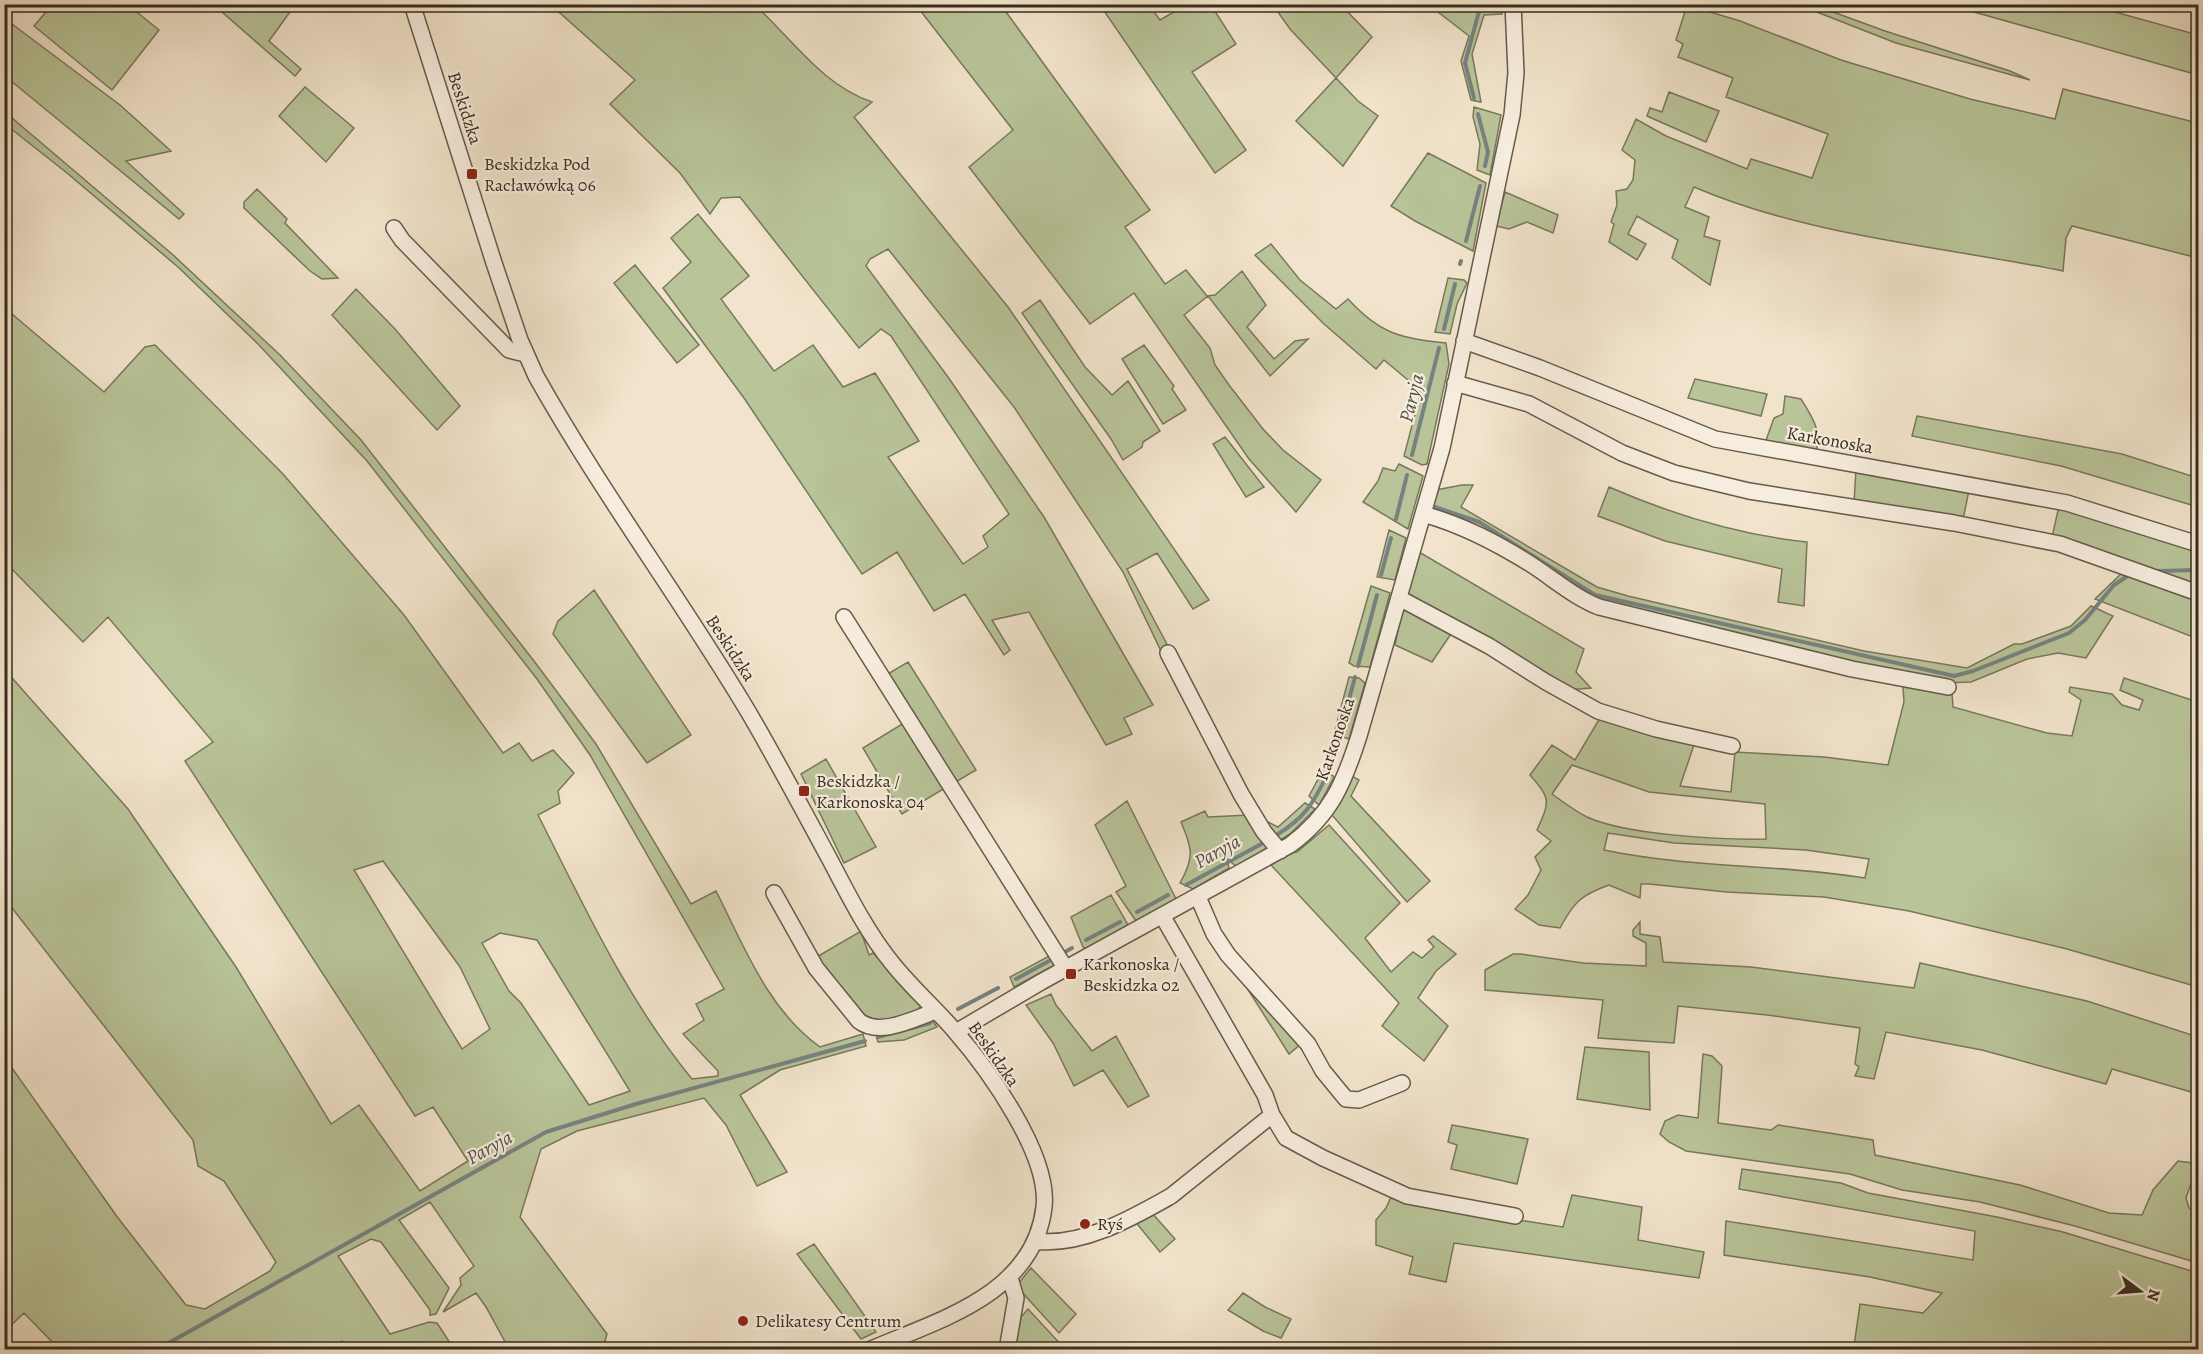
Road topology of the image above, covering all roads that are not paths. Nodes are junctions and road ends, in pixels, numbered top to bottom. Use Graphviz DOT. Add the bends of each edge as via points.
graph roads {
  1 [pos="412,4"];
  2 [pos="1513,4"];
  3 [pos="394,228"];
  4 [pos="1464,341"];
  5 [pos="525,354"];
  6 [pos="1455,383"];
  7 [pos="1423,514"];
  8 [pos="2199,544"];
  9 [pos="2199,593"];
  10 [pos="1399,598"];
  11 [pos="844,617"];
  12 [pos="1167,653"];
  13 [pos="1948,687"];
  14 [pos="1732,746"];
  15 [pos="1280,851"];
  16 [pos="774,893"];
  17 [pos="1198,897"];
  18 [pos="1163,917"];
  19 [pos="1066,969"];
  20 [pos="936,1011"];
  21 [pos="956,1032"];
  22 [pos="1402,1083"];
  23 [pos="1272,1115"];
  24 [pos="1515,1216"];
  25 [pos="1035,1241"];
  26 [pos="1010,1278"];
  27 [pos="869,1350"];
  28 [pos="1007,1350"];
  1 -- 5 [label="street, Beskidzka"];
  2 -- 4 [label="street, Karkonoska" via="1516,74 1512,115"];
  3 -- 5 [label="street" via="509,351"];
  4 -- 6 [label="street, Karkonoska"];
  4 -- 8 [label="street, Karkonoska" via="1715,439 2067,502"];
  5 -- 20 [label="street, Beskidzka" via="746,708 867,928 895,967"];
  6 -- 7 [label="street, Karkonoska"];
  6 -- 9 [label="street" via="1529,404 1622,453 1674,473 1710,483 2060,544"];
  7 -- 10 [label="street, Karkonoska"];
  7 -- 13 [label="street" via="1455,523 1491,540 1573,595 1599,607 1852,669"];
  10 -- 14 [label="street" via="1598,711"];
  10 -- 15 [label="street, Karkonoska" via="1343,782 1320,820"];
  11 -- 19 [label="street"];
  12 -- 15 [label="street" via="1241,794"];
  15 -- 17 [label="street, Karkonoska"];
  16 -- 20 [label="street" via="816,968 859,1022 881,1029"];
  17 -- 18 [label="street, Karkonoska"];
  17 -- 22 [label="street" via="1220,945 1308,1044 1323,1071 1346,1099 1359,1100"];
  18 -- 19 [label="street, Karkonoska"];
  18 -- 23 [label="street" via="1265,1095"];
  19 -- 21 [label="street, Karkonoska"];
  20 -- 21 [label="street, Beskidzka"];
  21 -- 25 [label="street, Beskidzka" via="1017,1121 1035,1155 1044,1186 1044,1204"];
  23 -- 24 [label="street" via="1286,1138 1407,1196"];
  23 -- 25 [label="street" via="1154,1206 1085,1236 1060,1242"];
  25 -- 26 [label="street, Beskidzka"];
  26 -- 27 [label="street, Beskidzka" via="964,1309"];
  26 -- 28 [label="street" via="1016,1298"];
}
